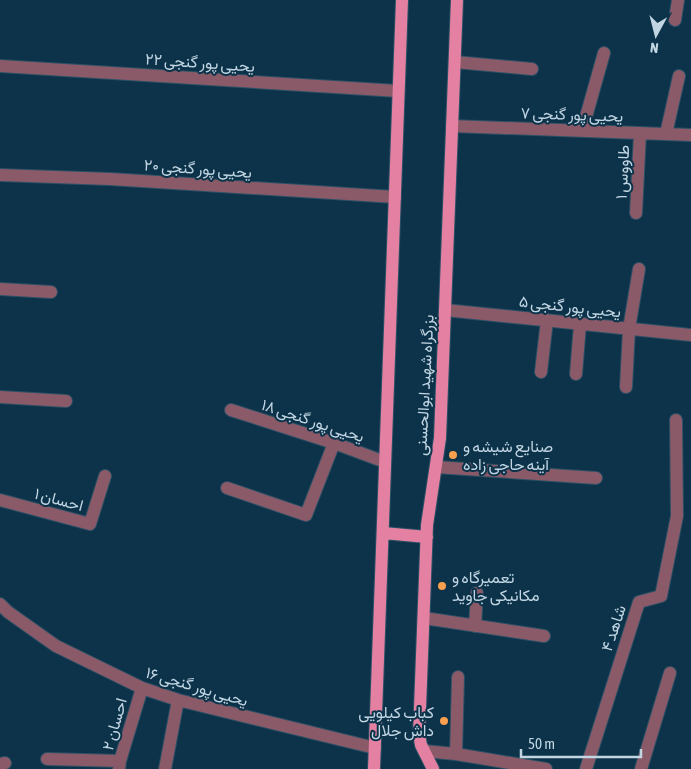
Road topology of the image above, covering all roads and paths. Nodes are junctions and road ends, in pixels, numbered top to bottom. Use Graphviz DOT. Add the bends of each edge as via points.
graph roads {
  1 [pos="402,0"];
  2 [pos="457,0"];
  3 [pos="678,0"];
  4 [pos="675,20"];
  5 [pos="604,54"];
  6 [pos="455,62"];
  7 [pos="0,66"];
  8 [pos="532,70"];
  9 [pos="679,76"];
  10 [pos="398,91"];
  11 [pos="452,126"];
  12 [pos="582,131"];
  13 [pos="640,133"];
  14 [pos="666,134"];
  15 [pos="691,136"];
  16 [pos="0,175"];
  17 [pos="395,197"];
  18 [pos="636,213"];
  19 [pos="639,269"];
  20 [pos="0,289"];
  21 [pos="52,292"];
  22 [pos="445,310"];
  23 [pos="546,320"];
  24 [pos="580,324"];
  25 [pos="629,329"];
  26 [pos="691,335"];
  27 [pos="542,372"];
  28 [pos="576,374"];
  29 [pos="626,387"];
  30 [pos="0,397"];
  31 [pos="66,401"];
  32 [pos="230,410"];
  33 [pos="676,420"];
  34 [pos="334,443"];
  35 [pos="385,462"];
  36 [pos="436,467"];
  37 [pos="105,476"];
  38 [pos="596,478"];
  39 [pos="228,488"];
  40 [pos="0,500"];
  41 [pos="383,534"];
  42 [pos="427,536"];
  43 [pos="477,593"];
  44 [pos="0,604"];
  45 [pos="424,618"];
  46 [pos="475,626"];
  47 [pos="544,636"];
  48 [pos="670,673"];
  49 [pos="458,677"];
  50 [pos="142,688"];
  51 [pos="178,700"];
  52 [pos="375,748"];
  53 [pos="424,751"];
  54 [pos="456,754"];
  55 [pos="47,759"];
  56 [pos="120,765"];
  57 [pos="165,769"];
  58 [pos="374,769"];
  59 [pos="433,769"];
  60 [pos="546,769"];
  61 [pos="586,769"];
  62 [pos="641,769"];
  1 -- 10 [label="main road"];
  2 -- 6 [label="main road, بزرگراه شهید ابوالحسنی"];
  3 -- 4 [label="street"];
  5 -- 12 [label="street"];
  6 -- 8 [label="street"];
  6 -- 11 [label="main road, بزرگراه شهید ابوالحسنی"];
  7 -- 10 [label="street, یحیی پور گنجی ۲۲"];
  9 -- 14 [label="street"];
  10 -- 17 [label="main road"];
  11 -- 12 [label="street, یحیی پور گنجی ۷"];
  11 -- 22 [label="main road, بزرگراه شهید ابوالحسنی"];
  12 -- 13 [label="street, یحیی پور گنجی ۷"];
  13 -- 14 [label="street, یحیی پور گنجی ۷"];
  13 -- 18 [label="street, طاووس ۱"];
  14 -- 15 [label="street, یحیی پور گنجی ۷"];
  16 -- 17 [label="street, یحیی پور گنجی ۲۰"];
  17 -- 35 [label="main road"];
  19 -- 25 [label="street"];
  20 -- 21 [label="street"];
  22 -- 23 [label="street, یحیی پور گنجی ۵"];
  22 -- 36 [label="main road, بزرگراه شهید ابوالحسنی"];
  23 -- 24 [label="street, یحیی پور گنجی ۵"];
  23 -- 27 [label="street"];
  24 -- 25 [label="street, یحیی پور گنجی ۵"];
  24 -- 28 [label="street"];
  25 -- 26 [label="street, یحیی پور گنجی ۵"];
  25 -- 29 [label="street"];
  30 -- 31 [label="street"];
  32 -- 34 [label="street, یحیی پور گنجی ۱۸"];
  33 -- 61 [label="street, شاهد ۴" via="677,516 661,596 639,602"];
  34 -- 35 [label="street, یحیی پور گنجی ۱۸"];
  34 -- 39 [label="street" via="306,515"];
  35 -- 41 [label="main road"];
  36 -- 38 [label="street"];
  36 -- 42 [label="main road, بزرگراه شهید ابوالحسنی"];
  37 -- 40 [label="street, احسان ۱" via="90,524"];
  41 -- 42 [label="main road"];
  41 -- 52 [label="main road"];
  42 -- 45 [label="main road, بزرگراه شهید ابوالحسنی"];
  43 -- 46 [label="street"];
  44 -- 50 [label="street, یحیی پور گنجی ۱۶" via="56,646"];
  45 -- 46 [label="street"];
  45 -- 53 [label="main road, بزرگراه شهید ابوالحسنی" via="419,734"];
  46 -- 47 [label="street"];
  48 -- 62 [label="street"];
  49 -- 54 [label="street"];
  50 -- 51 [label="street, یحیی پور گنجی ۱۶"];
  50 -- 56 [label="street, احسان ۲"];
  51 -- 52 [label="street, یحیی پور گنجی ۱۶"];
  51 -- 57 [label="street"];
  52 -- 58 [label="main road"];
  53 -- 54 [label="street"];
  53 -- 59 [label="main road, بزرگراه شهید ابوالحسنی"];
  54 -- 60 [label="street"];
  55 -- 56 [label="street"];
}
